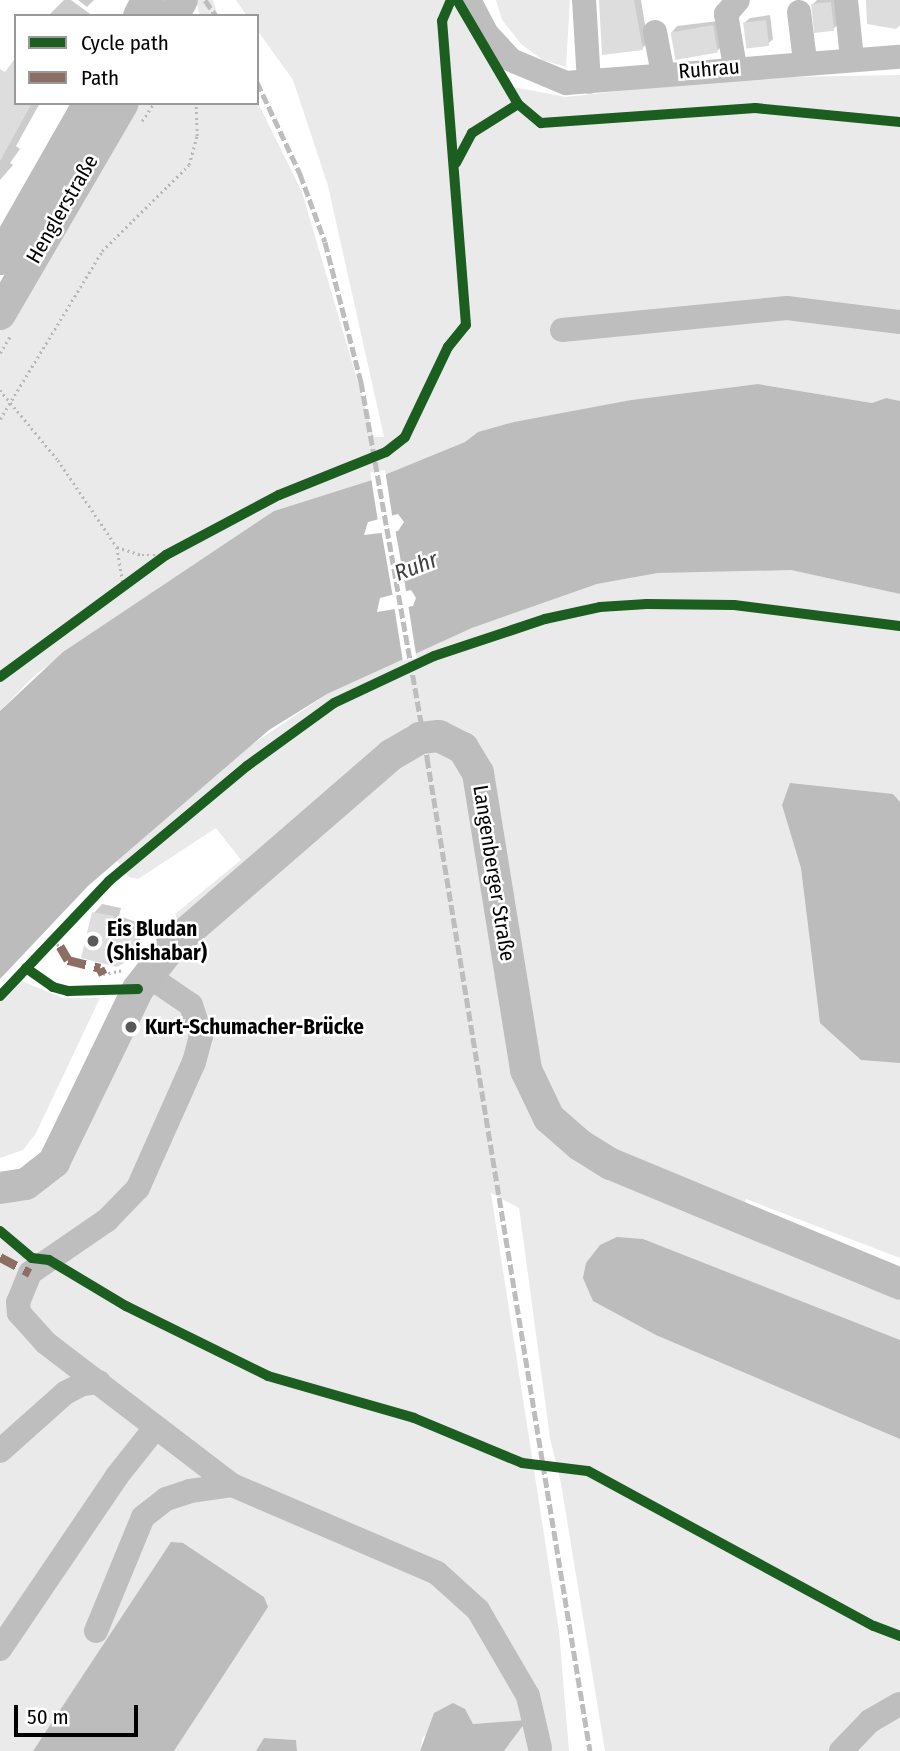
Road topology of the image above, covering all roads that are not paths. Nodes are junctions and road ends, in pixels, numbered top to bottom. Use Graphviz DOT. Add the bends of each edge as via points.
graph roads {
  1 [pos="469,0"];
  2 [pos="486,0"];
  3 [pos="584,0"];
  4 [pos="716,0"];
  5 [pos="738,0"];
  6 [pos="846,0"];
  7 [pos="862,0"];
  8 [pos="799,12"];
  9 [pos="655,32"];
  10 [pos="900,57"];
  11 [pos="858,59"];
  12 [pos="804,61"];
  13 [pos="521,65"];
  14 [pos="731,67"];
  15 [pos="663,74"];
  16 [pos="589,82"];
  17 [pos="88,105"];
  18 [pos="122,105"];
  19 [pos="0,259"];
  20 [pos="0,314"];
  21 [pos="900,322"];
  22 [pos="562,330"];
  23 [pos="147,975"];
  24 [pos="0,1188"];
  25 [pos="900,1284"];
  26 [pos="99,1382"];
  27 [pos="155,1428"];
  28 [pos="0,1451"];
  29 [pos="232,1485"];
  30 [pos="96,1631"];
  31 [pos="0,1649"];
  32 [pos="900,1704"];
  33 [pos="539,1750"];
  34 [pos="841,1751"];
  1 -- 13 [label="street, Ruhrau" via="487,34"];
  2 -- 13 [label="street"];
  3 -- 16 [label="street"];
  4 -- 14 [label="street"];
  5 -- 14 [label="street" via="726,14"];
  6 -- 11 [label="street"];
  7 -- 11 [label="street"];
  8 -- 12 [label="street"];
  9 -- 15 [label="street"];
  10 -- 11 [label="street, Ruhrau"];
  11 -- 12 [label="street, Ruhrau"];
  12 -- 14 [label="street, Ruhrau"];
  13 -- 16 [label="street, Ruhrau" via="566,83"];
  14 -- 15 [label="street, Ruhrau"];
  15 -- 16 [label="street, Ruhrau"];
  17 -- 19 [label="main road, Henglerstraße"];
  18 -- 20 [label="main road, Henglerstraße"];
  21 -- 22 [label="street" via="787,308"];
  23 -- 24 [label="main road, Langenberger Straße" via="58,1156 33,1180"];
  23 -- 25 [label="main road, Langenberger Straße" via="212,907 391,755 420,738 447,738 466,751 478,773 526,1070 549,1118 611,1164"];
  23 -- 26 [label="street" via="191,1005 201,1037 194,1062 138,1188 107,1220 30,1273 18,1302 19,1313 33,1332"];
  26 -- 27 [label="street"];
  26 -- 28 [label="street" via="65,1393"];
  27 -- 29 [label="street"];
  27 -- 31 [label="street" via="117,1476"];
  29 -- 30 [label="street" via="166,1499 143,1517"];
  29 -- 33 [label="street" via="437,1573 478,1610 528,1696"];
  32 -- 34 [label="street" via="870,1721"];
}
